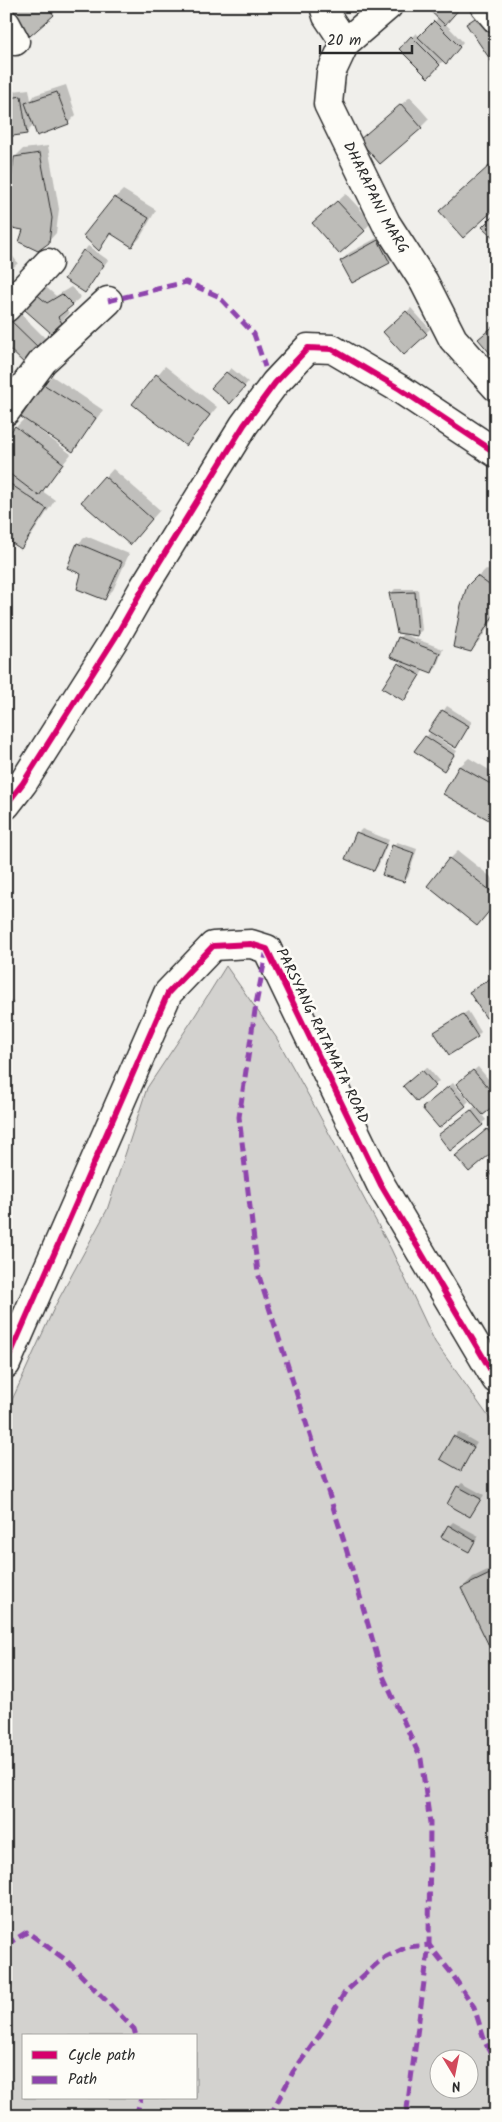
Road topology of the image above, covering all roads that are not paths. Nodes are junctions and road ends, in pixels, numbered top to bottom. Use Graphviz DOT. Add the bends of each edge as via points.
graph roads {
  1 [pos="324,6"];
  2 [pos="388,6"];
  3 [pos="485,6"];
  4 [pos="496,19"];
  5 [pos="345,43"];
  6 [pos="48,262"];
  7 [pos="108,301"];
  8 [pos="6,308"];
  9 [pos="496,387"];
  10 [pos="6,411"];
  11 [pos="496,453"];
  12 [pos="6,804"];
  13 [pos="6,1364"];
  14 [pos="496,1380"];
  1 -- 5 [label="street"];
  2 -- 5 [label="street, DHARAPANI MARG"];
  3 -- 4 [label="street"];
  5 -- 9 [label="street, DHARAPANI MARG" via="331,73 328,104 386,223 424,282 453,339"];
  6 -- 8 [label="street"];
  7 -- 10 [label="street" via="43,361"];
  11 -- 12 [label="street" via="400,389 332,349 308,348 275,383 244,425 116,638 23,783"];
  13 -- 14 [label="street, PARSYANG RATAMATA ROAD" via="168,993 213,946 251,944 267,949 381,1185"];
}
